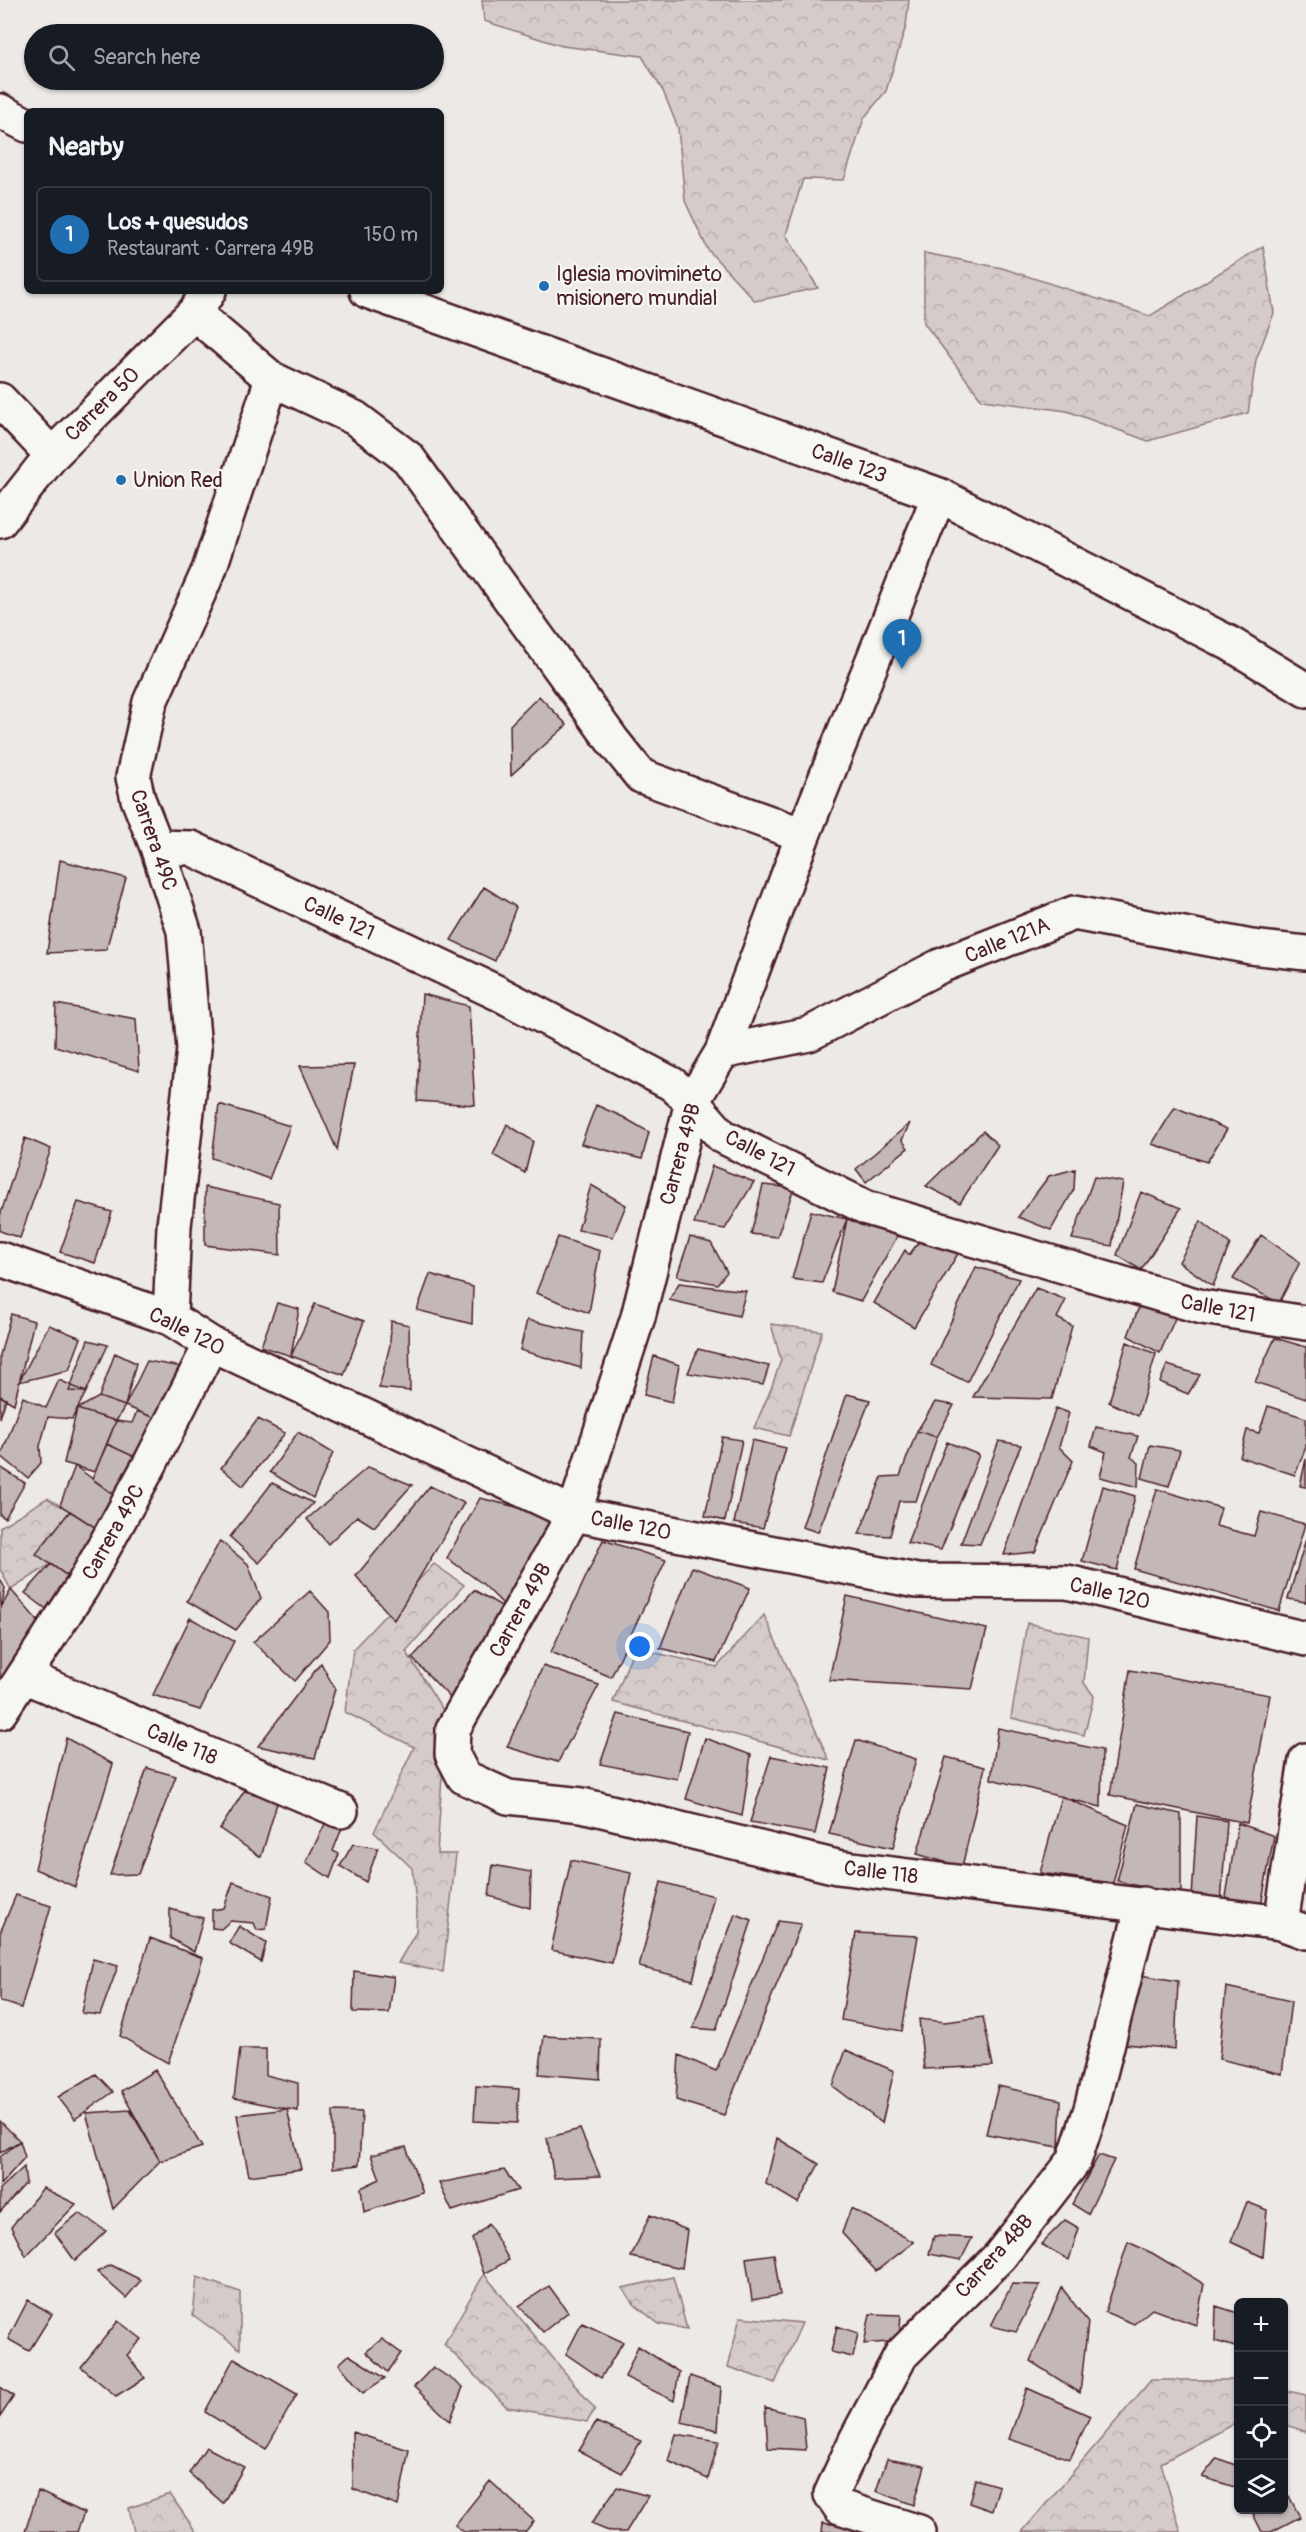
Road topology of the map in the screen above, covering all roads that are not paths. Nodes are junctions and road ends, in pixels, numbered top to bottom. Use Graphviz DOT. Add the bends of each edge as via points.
graph roads {
  1 [pos="0,111"];
  2 [pos="24,123"];
  3 [pos="375,294"];
  4 [pos="202,302"];
  5 [pos="272,379"];
  6 [pos="0,400"];
  7 [pos="52,455"];
  8 [pos="939,495"];
  9 [pos="0,521"];
  10 [pos="1306,690"];
  11 [pos="803,835"];
  12 [pos="157,847"];
  13 [pos="1306,953"];
  14 [pos="722,1052"];
  15 [pos="692,1102"];
  16 [pos="0,1259"];
  17 [pos="170,1318"];
  18 [pos="1306,1323"];
  19 [pos="211,1344"];
  20 [pos="574,1514"];
  21 [pos="1306,1639"];
  22 [pos="24,1676"];
  23 [pos="0,1712"];
  24 [pos="1306,1760"];
  25 [pos="464,1777"];
  26 [pos="341,1811"];
  27 [pos="1143,1904"];
  28 [pos="1294,1928"];
  29 [pos="919,2532"];
  1 -- 2 [label="street"];
  3 -- 8 [label="street, Calle 123"];
  4 -- 5 [label="street"];
  4 -- 7 [label="street, Carrera 50"];
  5 -- 11 [label="street" via="355,418 408,458 641,776"];
  5 -- 12 [label="street, Carrera 49C" via="209,570 150,702 140,737 133,777"];
  6 -- 7 [label="street"];
  7 -- 9 [label="street, Carrera 50"];
  8 -- 10 [label="street, Calle 123" via="1229,643"];
  8 -- 11 [label="street, Carrera 49B"];
  11 -- 14 [label="street, Carrera 49B"];
  12 -- 15 [label="street, Calle 121" via="191,848 498,993 672,1084"];
  12 -- 17 [label="street, Carrera 49C" via="184,931 194,1049 174,1226"];
  13 -- 14 [label="street, Calle 121A" via="1251,947 1074,913 940,966 809,1034"];
  14 -- 15 [label="street, Carrera 49B"];
  15 -- 18 [label="street, Calle 121" via="722,1136 867,1208 1202,1307"];
  15 -- 20 [label="street, Carrera 49B" via="638,1317"];
  16 -- 17 [label="street, Calle 120"];
  17 -- 19 [label="street, Calle 120"];
  19 -- 20 [label="street, Calle 120"];
  19 -- 22 [label="street, Carrera 49C" via="82,1587"];
  20 -- 21 [label="street, Calle 120" via="916,1581 1067,1582"];
  20 -- 25 [label="street, Carrera 49B" via="453,1729 452,1754"];
  22 -- 23 [label="street, Carrera 49C"];
  22 -- 26 [label="street, Calle 118"];
  24 -- 28 [label="street"];
  25 -- 27 [label="street, Calle 118" via="508,1797 582,1805 837,1867"];
  27 -- 28 [label="street, Calle 118"];
  27 -- 29 [label="street, Carrera 48B" via="1074,2161 1000,2256 901,2355 831,2494 840,2507"];
}
